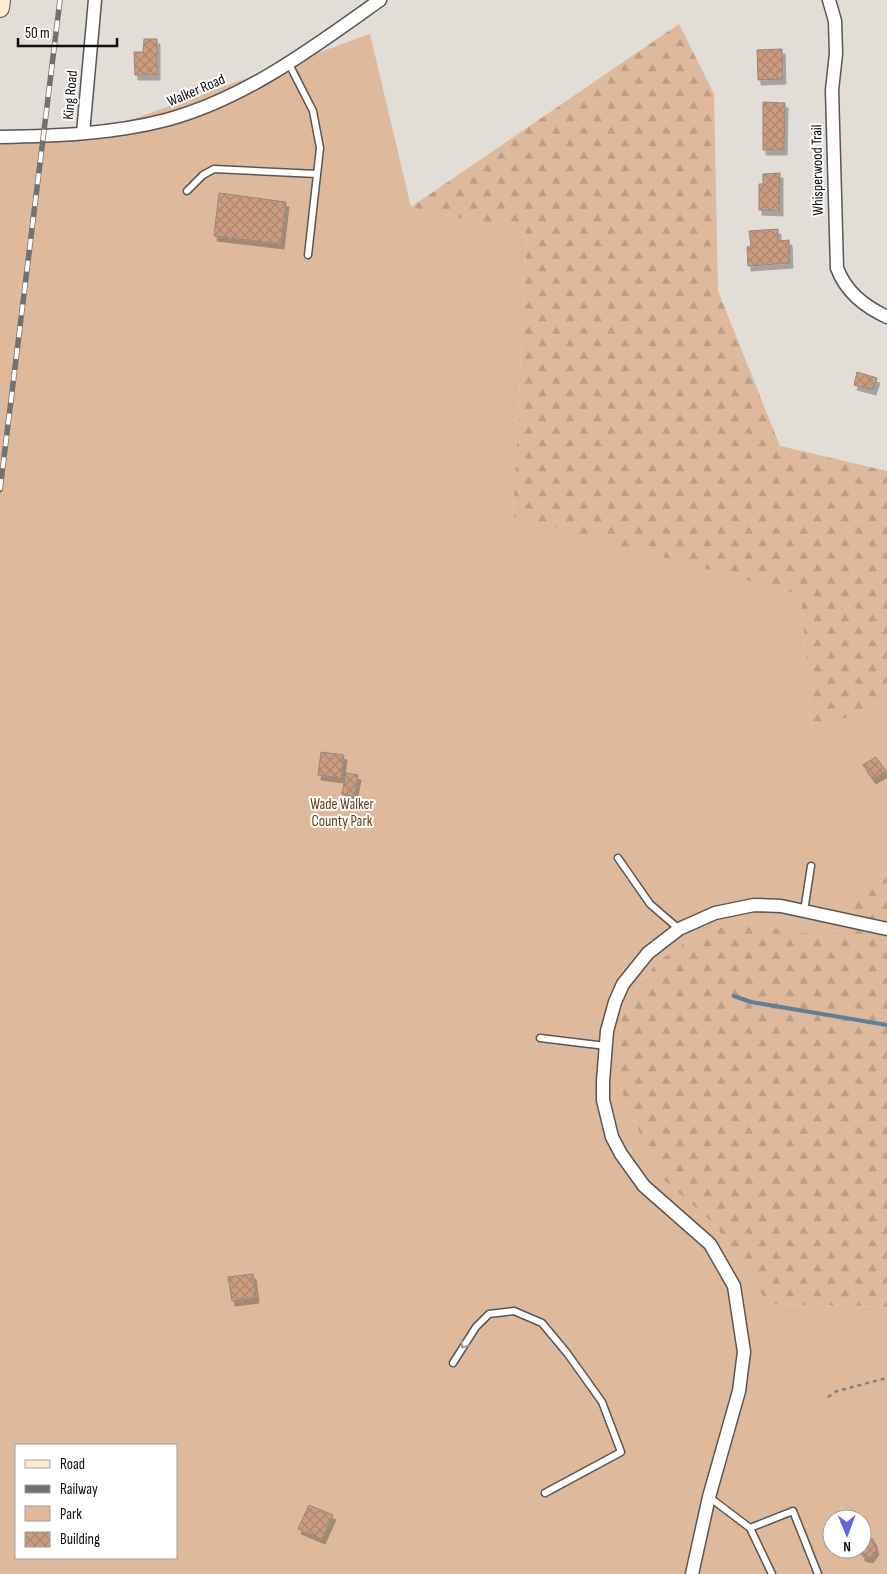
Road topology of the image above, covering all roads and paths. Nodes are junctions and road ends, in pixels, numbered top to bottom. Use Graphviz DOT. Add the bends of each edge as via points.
graph roads {
  1 [pos="1,0"];
  2 [pos="95,0"];
  3 [pos="380,0"];
  4 [pos="829,0"];
  5 [pos="0,8"];
  6 [pos="289,64"];
  7 [pos="83,133"];
  8 [pos="0,138"];
  9 [pos="317,174"];
  10 [pos="187,191"];
  11 [pos="308,256"];
  12 [pos="887,317"];
  13 [pos="618,858"];
  14 [pos="811,866"];
  15 [pos="804,911"];
  16 [pos="679,929"];
  17 [pos="887,929"];
  18 [pos="540,1038"];
  19 [pos="606,1046"];
  20 [pos="453,1363"];
  21 [pos="887,1378"];
  22 [pos="828,1397"];
  23 [pos="545,1493"];
  24 [pos="709,1497"];
  25 [pos="750,1528"];
  26 [pos="692,1574"];
  27 [pos="772,1574"];
  28 [pos="818,1574"];
  1 -- 5 [label="main road"];
  2 -- 7 [label="street, King Road"];
  3 -- 6 [label="street, Walker Road"];
  4 -- 12 [label="street, Whisperwood Trail" via="835,21 836,54 832,90 837,268 849,291 868,308"];
  6 -- 7 [label="street, Walker Road" via="224,97 173,117"];
  6 -- 9 [label="lane" via="313,111 320,148"];
  7 -- 8 [label="street, Walker Road"];
  9 -- 10 [label="lane" via="214,169"];
  9 -- 11 [label="lane"];
  13 -- 16 [label="lane" via="650,904"];
  14 -- 15 [label="lane"];
  15 -- 16 [label="street" via="781,906 734,908"];
  15 -- 17 [label="street"];
  16 -- 19 [label="street" via="648,953 623,984 615,1002"];
  18 -- 19 [label="lane"];
  19 -- 24 [label="street" via="603,1100 612,1137 621,1154 644,1186 710,1244 734,1286 744,1352 739,1391"];
  23 -- 20 [label="lane, one-way" via="621,1452 602,1402 568,1353 542,1323 514,1311 490,1314 476,1327"];
  21 -- 22 [label="path" via="837,1391"];
  24 -- 25 [label="lane"];
  24 -- 26 [label="street"];
  25 -- 27 [label="lane"];
  25 -- 28 [label="lane" via="793,1511"];
}
